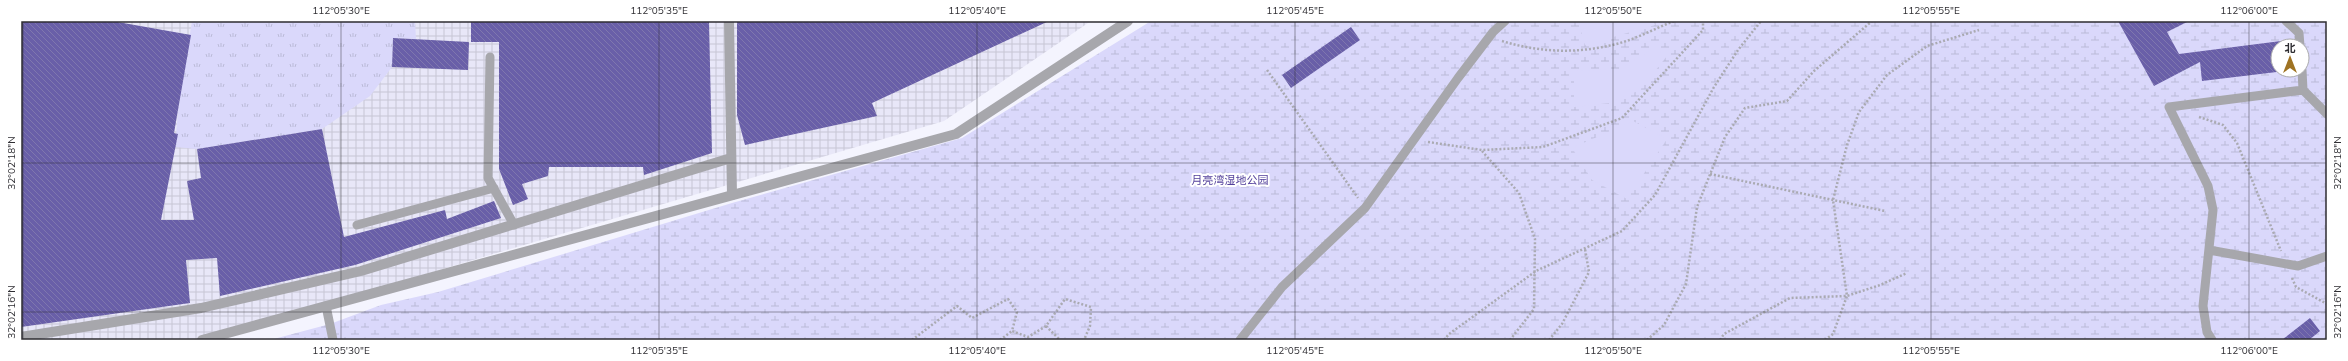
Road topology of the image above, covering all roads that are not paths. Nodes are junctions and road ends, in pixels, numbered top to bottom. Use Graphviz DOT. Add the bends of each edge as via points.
graph roads {
  1 [pos="729,21"];
  2 [pos="1128,21"];
  3 [pos="1505,21"];
  4 [pos="2286,21"];
  5 [pos="2299,38"];
  6 [pos="490,57"];
  7 [pos="2302,78"];
  8 [pos="2303,90"];
  9 [pos="2327,114"];
  10 [pos="731,158"];
  11 [pos="494,188"];
  12 [pos="732,195"];
  13 [pos="357,225"];
  14 [pos="514,225"];
  15 [pos="2209,250"];
  16 [pos="2327,256"];
  17 [pos="326,306"];
  18 [pos="21,337"];
  19 [pos="202,340"];
  20 [pos="333,340"];
  21 [pos="1240,340"];
  22 [pos="2212,340"];
  1 -- 10 [label="street"];
  2 -- 12 [label="street" via="956,134"];
  3 -- 21 [label="lane" via="1413,140 1365,208 1282,288"];
  4 -- 5 [label="lane" via="2299,33"];
  6 -- 11 [label="lane" via="488,178"];
  7 -- 8 [label="lane"];
  8 -- 9 [label="lane"];
  8 -- 15 [label="lane" via="2169,107 2208,186 2213,210"];
  10 -- 12 [label="street"];
  10 -- 14 [label="street"];
  11 -- 13 [label="lane"];
  11 -- 14 [label="lane"];
  12 -- 17 [label="street"];
  14 -- 18 [label="street" via="361,271 201,308"];
  15 -- 16 [label="lane" via="2298,266"];
  15 -- 22 [label="lane" via="2203,306 2207,332"];
  17 -- 19 [label="street"];
  17 -- 20 [label="lane"];
}
